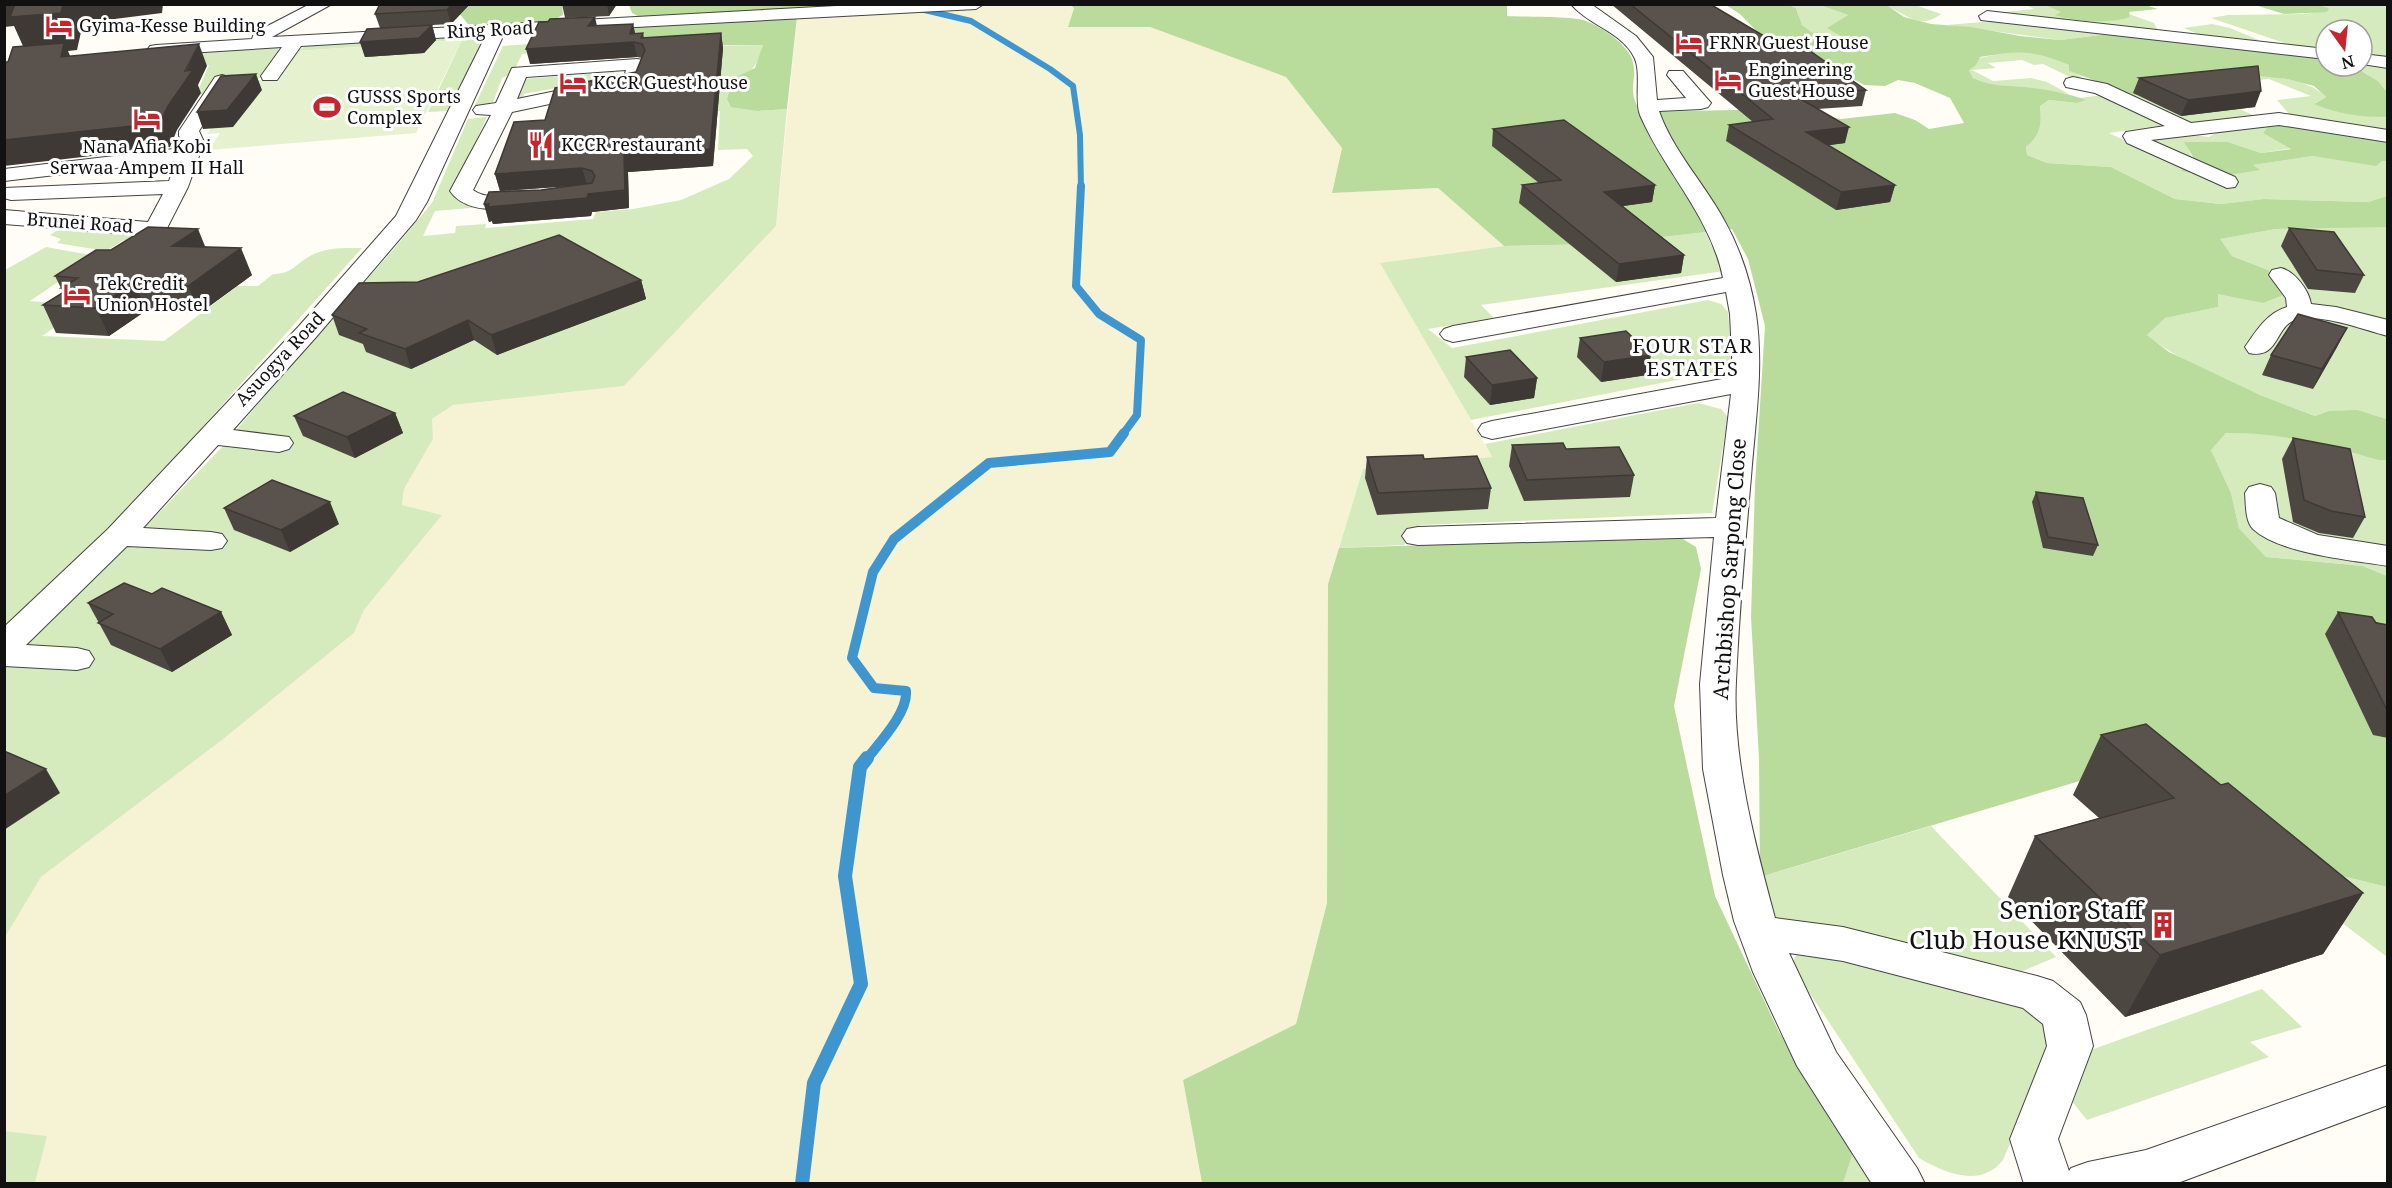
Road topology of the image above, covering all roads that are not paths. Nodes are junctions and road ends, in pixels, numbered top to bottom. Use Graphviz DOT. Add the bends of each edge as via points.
graph roads {
  1 [pos="324,4"];
  2 [pos="976,4"];
  3 [pos="1579,4"];
  4 [pos="1987,16"];
  5 [pos="2203,23"];
  6 [pos="2233,26"];
  7 [pos="497,30"];
  8 [pos="2191,38"];
  9 [pos="297,40"];
  10 [pos="247,43"];
  11 [pos="2295,49"];
  12 [pos="141,51"];
  13 [pos="2314,52"];
  14 [pos="1676,75"];
  15 [pos="270,76"];
  16 [pos="222,81"];
  17 [pos="2073,83"];
  18 [pos="1649,105"];
  19 [pos="504,108"];
  20 [pos="457,113"];
  21 [pos="2186,128"];
  22 [pos="2388,136"];
  23 [pos="190,153"];
  24 [pos="4,175"];
  25 [pos="2227,182"];
  26 [pos="177,187"];
  27 [pos="4,193"];
  28 [pos="552,197"];
  29 [pos="4,217"];
  30 [pos="2281,275"];
  31 [pos="1736,282"];
  32 [pos="2300,311"];
  33 [pos="2388,328"];
  34 [pos="1453,334"];
  35 [pos="2258,347"];
  36 [pos="1746,383"];
  37 [pos="1492,430"];
  38 [pos="210,436"];
  39 [pos="279,443"];
  40 [pos="2260,493"];
  41 [pos="1731,527"];
  42 [pos="119,536"];
  43 [pos="1418,536"];
  44 [pos="211,541"];
  45 [pos="2388,556"];
  46 [pos="4,647"];
  47 [pos="4,655"];
  48 [pos="77,659"];
  49 [pos="1759,932"];
  50 [pos="2388,1085"];
  51 [pos="1900,1184"];
  52 [pos="2049,1184"];
  53 [pos="2088,1184"];
  1 -- 10 [label="street"];
  2 -- 7 [label="street, Ring Road"];
  3 -- 18 [label="street, Archbishop Sarpong Close" via="1630,40 1644,57"];
  4 -- 8 [label="street"];
  5 -- 8 [label="street" via="2174,27"];
  6 -- 11 [label="street"];
  7 -- 9 [label="street, Ring Road"];
  7 -- 20 [label="street, Asuogya Road"];
  8 -- 11 [label="street"];
  9 -- 10 [label="street, Ring Road"];
  9 -- 15 [label="street"];
  10 -- 12 [label="street, Ring Road"];
  11 -- 13 [label="street"];
  14 -- 18 [label="street" via="1701,103"];
  16 -- 23 [label="street" via="189,131 194,142"];
  17 -- 21 [label="street" via="2100,88"];
  18 -- 31 [label="street, Archbishop Sarpong Close" via="1649,113 1680,171 1713,220"];
  19 -- 19 [label="street" via="632,81 638,64 519,72"];
  19 -- 20 [label="street"];
  19 -- 28 [label="street" via="461,191 467,198 483,202"];
  20 -- 38 [label="street, Asuogya Road" via="405,220"];
  21 -- 22 [label="street" via="2272,114"];
  21 -- 25 [label="street" via="2133,136"];
  23 -- 24 [label="street"];
  23 -- 26 [label="street"];
  26 -- 27 [label="street"];
  26 -- 29 [label="street, Brunei Road" via="156,229"];
  30 -- 32 [label="street" via="2298,297"];
  31 -- 34 [label="street"];
  31 -- 36 [label="street, Archbishop Sarpong Close" via="1743,314"];
  32 -- 33 [label="street"];
  32 -- 35 [label="street" via="2284,316"];
  36 -- 37 [label="street"];
  36 -- 41 [label="street, Archbishop Sarpong Close"];
  38 -- 39 [label="street"];
  38 -- 42 [label="street, Asuogya Road"];
  40 -- 45 [label="street" via="2264,522 2278,531 2298,540"];
  41 -- 43 [label="street"];
  41 -- 49 [label="street, Archbishop Sarpong Close" via="1718,684 1722,769"];
  42 -- 44 [label="street"];
  42 -- 46 [label="street, Asuogya Road"];
  47 -- 48 [label="street"];
  49 -- 51 [label="street, Archbishop Sarpong Close" via="1820,1066"];
  49 -- 52 [label="street" via="1843,944 1992,981 2037,994 2064,1016 2070,1046 2034,1139"];
  50 -- 53 [label="street" via="2146,1172"];
}
